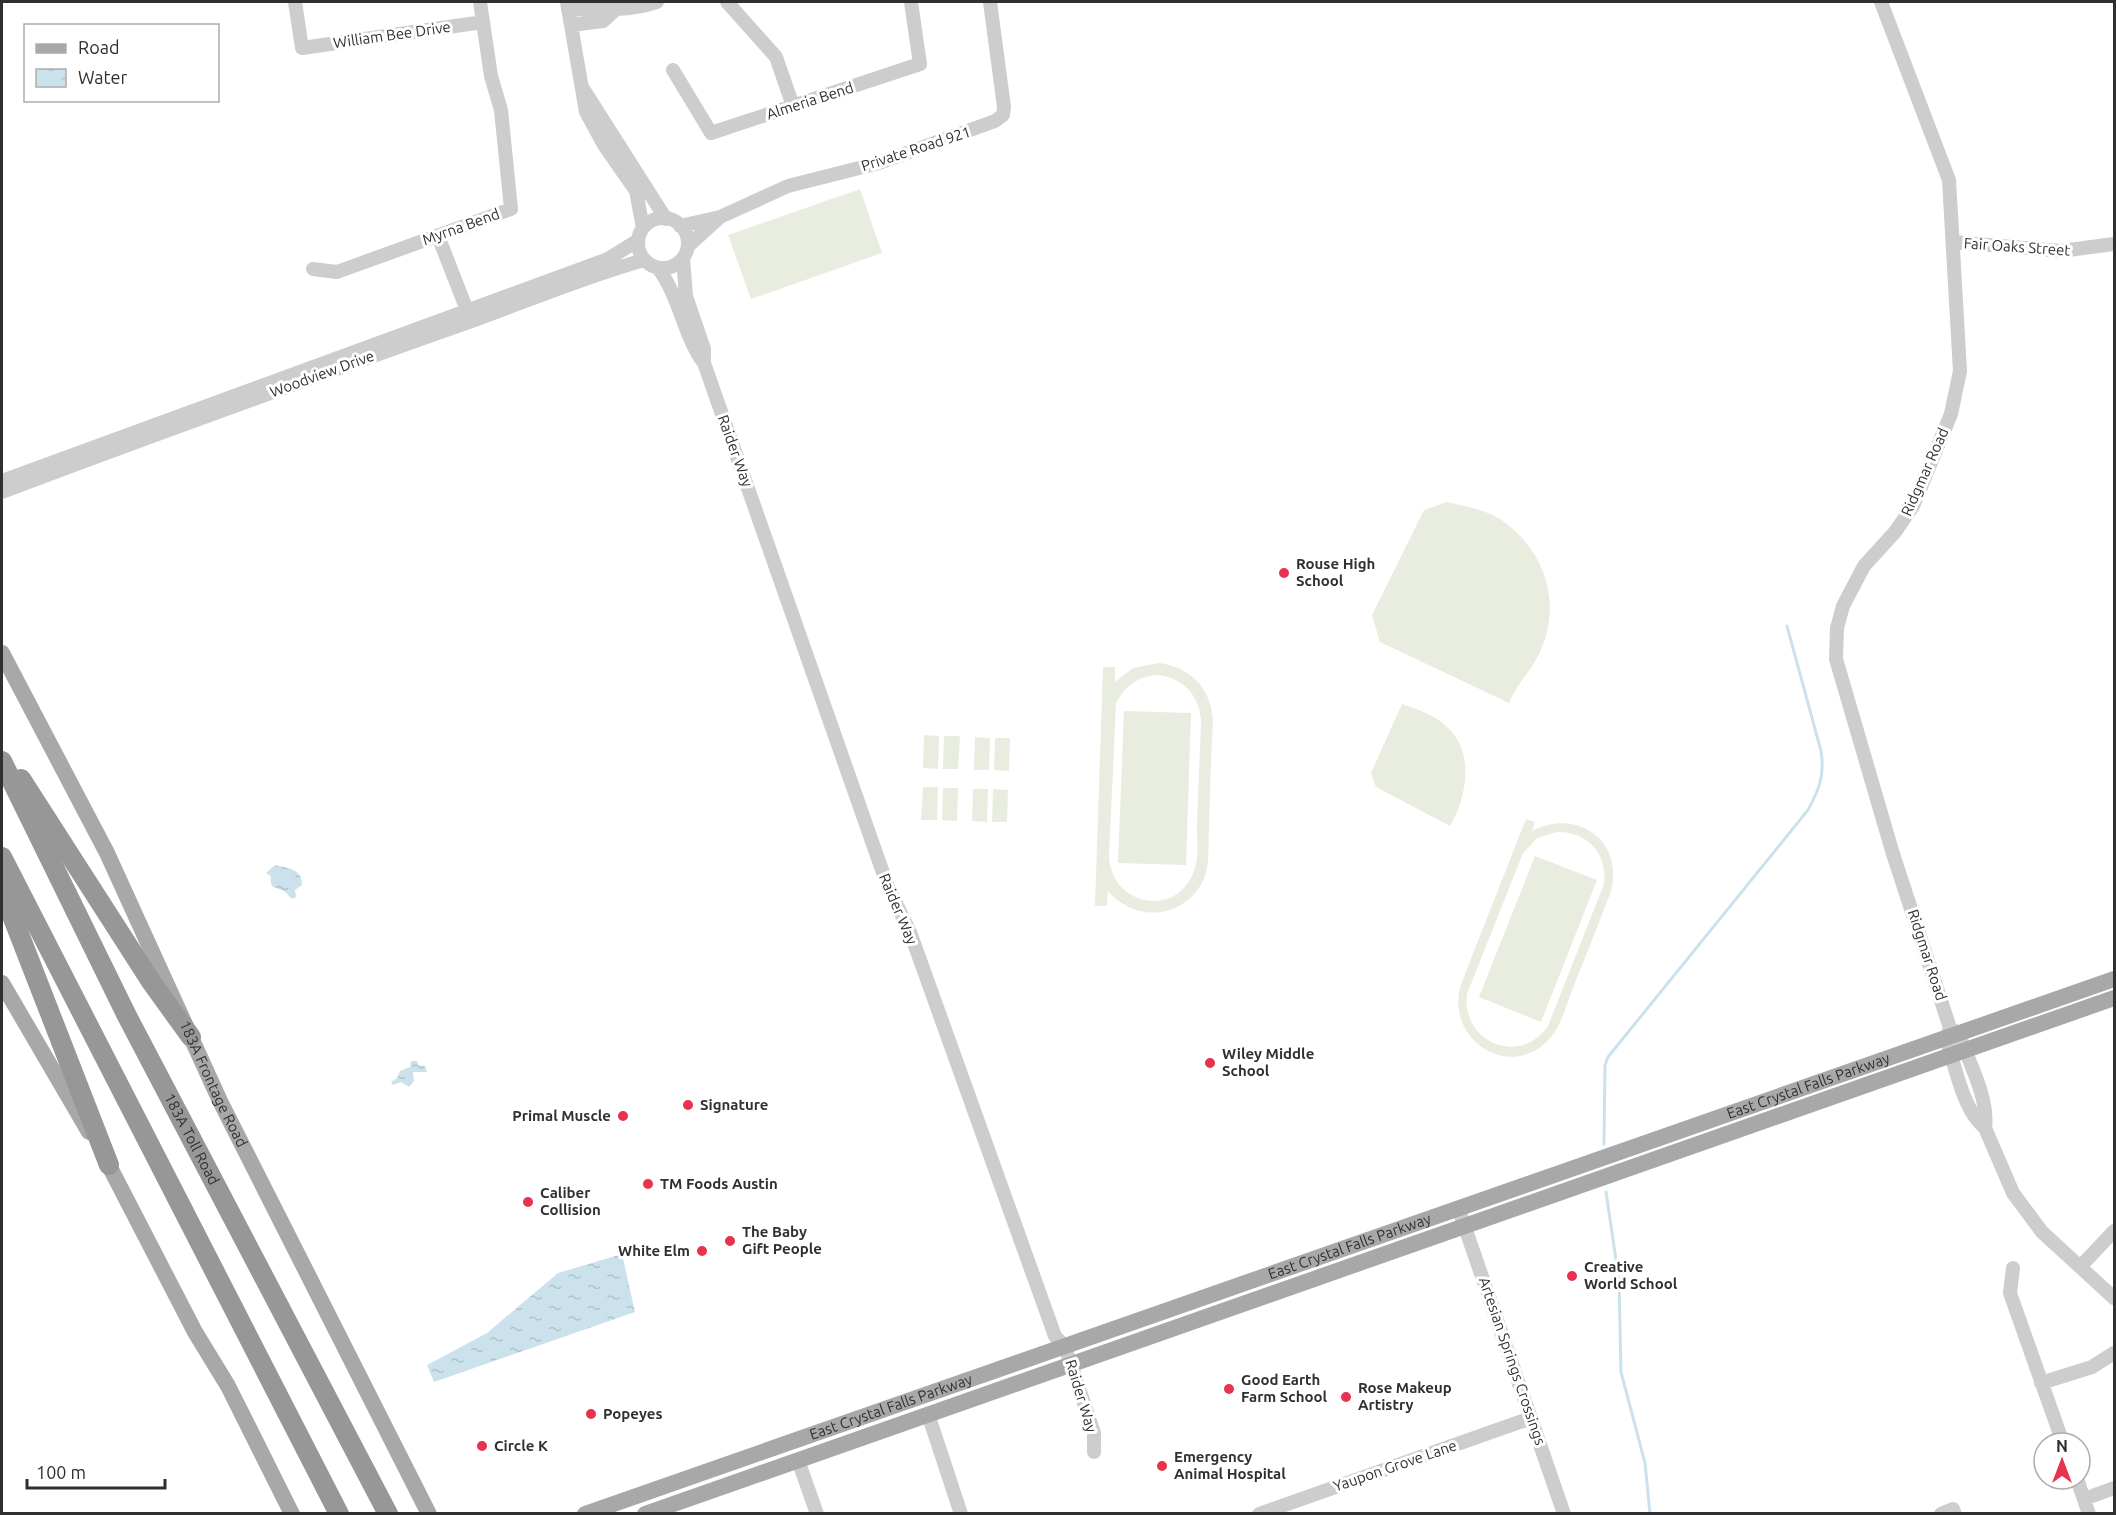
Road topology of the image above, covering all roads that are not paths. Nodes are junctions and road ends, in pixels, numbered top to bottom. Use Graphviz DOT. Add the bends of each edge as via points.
graph roads {
  1 [pos="295,2"];
  2 [pos="480,2"];
  3 [pos="657,2"];
  4 [pos="727,2"];
  5 [pos="911,2"];
  6 [pos="990,2"];
  7 [pos="1881,2"];
  8 [pos="567,6"];
  9 [pos="614,11"];
  10 [pos="483,22"];
  11 [pos="570,25"];
  12 [pos="673,70"];
  13 [pos="579,83"];
  14 [pos="793,106"];
  15 [pos="720,217"];
  16 [pos="666,219"];
  17 [pos="680,226"];
  18 [pos="640,235"];
  19 [pos="438,236"];
  20 [pos="1954,242"];
  21 [pos="2115,244"];
  22 [pos="686,252"];
  23 [pos="644,260"];
  24 [pos="658,268"];
  25 [pos="313,269"];
  26 [pos="469,315"];
  27 [pos="704,363"];
  28 [pos="2,481"];
  29 [pos="2,492"];
  30 [pos="2,653"];
  31 [pos="2,748"];
  32 [pos="2,761"];
  33 [pos="2,857"];
  34 [pos="2,890"];
  35 [pos="2115,979"];
  36 [pos="2,982"];
  37 [pos="2115,998"];
  38 [pos="1952,1034"];
  39 [pos="191,1037"];
  40 [pos="1958,1054"];
  41 [pos="1656,1140"];
  42 [pos="1666,1157"];
  43 [pos="109,1165"];
  44 [pos="1460,1210"];
  45 [pos="1466,1226"];
  46 [pos="2115,1231"];
  47 [pos="2080,1267"];
  48 [pos="2013,1268"];
  49 [pos="1267,1277"];
  50 [pos="1273,1294"];
  51 [pos="2115,1298"];
  52 [pos="1065,1347"];
  53 [pos="2115,1353"];
  54 [pos="1071,1364"];
  55 [pos="2042,1383"];
  56 [pos="922,1398"];
  57 [pos="928,1414"];
  58 [pos="1532,1418"];
  59 [pos="2059,1431"];
  60 [pos="791,1442"];
  61 [pos="1094,1452"];
  62 [pos="798,1460"];
  63 [pos="2115,1488"];
  64 [pos="417,1491"];
  65 [pos="2081,1491"];
  66 [pos="2084,1499"];
  67 [pos="667,1509"];
  68 [pos="1269,1512"];
  69 [pos="292,1514"];
  70 [pos="339,1514"];
  71 [pos="388,1514"];
  72 [pos="417,1514"];
  73 [pos="429,1514"];
  74 [pos="585,1514"];
  75 [pos="645,1514"];
  76 [pos="818,1514"];
  77 [pos="961,1514"];
  78 [pos="1564,1514"];
  79 [pos="2089,1514"];
  1 -- 10 [label="street, William Bee Drive" via="302,48"];
  2 -- 10 [label="street, Myrna Bend"];
  3 -- 9 [label="street"];
  4 -- 14 [label="street" via="776,57"];
  5 -- 14 [label="street, Almeria Bend" via="920,64"];
  6 -- 15 [label="street, Private Road 921" via="1005,107 1002,115 986,125 879,163 788,186"];
  7 -- 20 [label="street, Ridgmar Road" via="1945,164"];
  8 -- 9 [label="street"];
  8 -- 11 [label="street"];
  9 -- 11 [label="street" via="603,21"];
  10 -- 19 [label="street, Myrna Bend" via="501,110 511,209"];
  11 -- 13 [label="street"];
  12 -- 14 [label="street, Almeria Bend" via="711,134"];
  13 -- 16 [label="street"];
  13 -- 18 [label="street" via="586,112 636,191"];
  15 -- 17 [label="street, Private Road 921"];
  15 -- 22 [label="street, Private Road 921"];
  16 -- 17 [label="street"];
  16 -- 18 [label="street" via="649,223"];
  17 -- 22 [label="street" via="685,232"];
  18 -- 23 [label="street"];
  18 -- 26 [label="street, Woodview Drive" via="608,259"];
  19 -- 25 [label="street, Myrna Bend" via="337,272"];
  19 -- 26 [label="street"];
  20 -- 21 [label="street, Fair Oaks Street" via="2061,251"];
  20 -- 38 [label="street, Ridgmar Road" via="1960,371 1956,400 1913,506 1857,579 1841,614 1835,644 1839,673"];
  22 -- 24 [label="street" via="674,266"];
  22 -- 27 [label="street, Raider Way" via="686,296 704,349"];
  23 -- 24 [label="street"];
  23 -- 26 [label="street, Woodview Drive"];
  24 -- 27 [label="street, Raider Way" via="675,294 695,351"];
  26 -- 28 [label="street, Woodview Drive"];
  26 -- 29 [label="street, Woodview Drive"];
  27 -- 52 [label="street, Raider Way" via="880,866 910,932 1055,1336"];
  30 -- 39 [label="main road, 183A Frontage Road" via="107,853"];
  31 -- 39 [label="highway" via="152,983"];
  32 -- 71 [label="highway, 183A Toll Road" via="126,1014"];
  33 -- 70 [label="highway"];
  34 -- 43 [label="highway"];
  35 -- 38 [label="main road, East Crystal Falls Parkway"];
  36 -- 43 [label="main road"];
  37 -- 40 [label="main road, East Crystal Falls Parkway"];
  38 -- 40 [label="street, Ridgmar Road"];
  38 -- 41 [label="main road, East Crystal Falls Parkway"];
  39 -- 64 [label="main road, 183A Frontage Road" via="280,1223"];
  40 -- 42 [label="main road, East Crystal Falls Parkway"];
  40 -- 47 [label="street, Ridgmar Road" via="1976,1120 1985,1128 2013,1193 2042,1232"];
  41 -- 42 [label="main road"];
  41 -- 44 [label="main road, East Crystal Falls Parkway"];
  42 -- 45 [label="main road, East Crystal Falls Parkway"];
  43 -- 69 [label="main road"];
  44 -- 45 [label="street, Artesian Springs Crossings"];
  44 -- 49 [label="main road, East Crystal Falls Parkway"];
  45 -- 50 [label="main road, East Crystal Falls Parkway"];
  45 -- 58 [label="street, Artesian Springs Crossings"];
  46 -- 47 [label="street"];
  47 -- 51 [label="street, Ridgmar Road"];
  48 -- 55 [label="street" via="2010,1293"];
  49 -- 50 [label="main road"];
  49 -- 52 [label="main road, East Crystal Falls Parkway"];
  50 -- 54 [label="main road, East Crystal Falls Parkway"];
  52 -- 54 [label="street, Raider Way"];
  52 -- 56 [label="main road, East Crystal Falls Parkway"];
  53 -- 55 [label="street"];
  54 -- 57 [label="main road, East Crystal Falls Parkway"];
  54 -- 61 [label="street, Raider Way" via="1094,1433"];
  55 -- 59 [label="street"];
  56 -- 57 [label="main road"];
  56 -- 60 [label="main road, East Crystal Falls Parkway"];
  57 -- 62 [label="main road, East Crystal Falls Parkway"];
  57 -- 77 [label="street"];
  58 -- 68 [label="street, Yaupon Grove Lane"];
  58 -- 78 [label="street, Artesian Springs Crossings"];
  60 -- 62 [label="main road"];
  60 -- 74 [label="main road, East Crystal Falls Parkway"];
  62 -- 67 [label="main road, East Crystal Falls Parkway"];
  62 -- 76 [label="street"];
  63 -- 66 [label="street"];
  64 -- 72 [label="main road"];
  64 -- 73 [label="main road, 183A Frontage Road"];
  65 -- 66 [label="street"];
  66 -- 79 [label="street"];
  67 -- 75 [label="main road, East Crystal Falls Parkway"];
}
